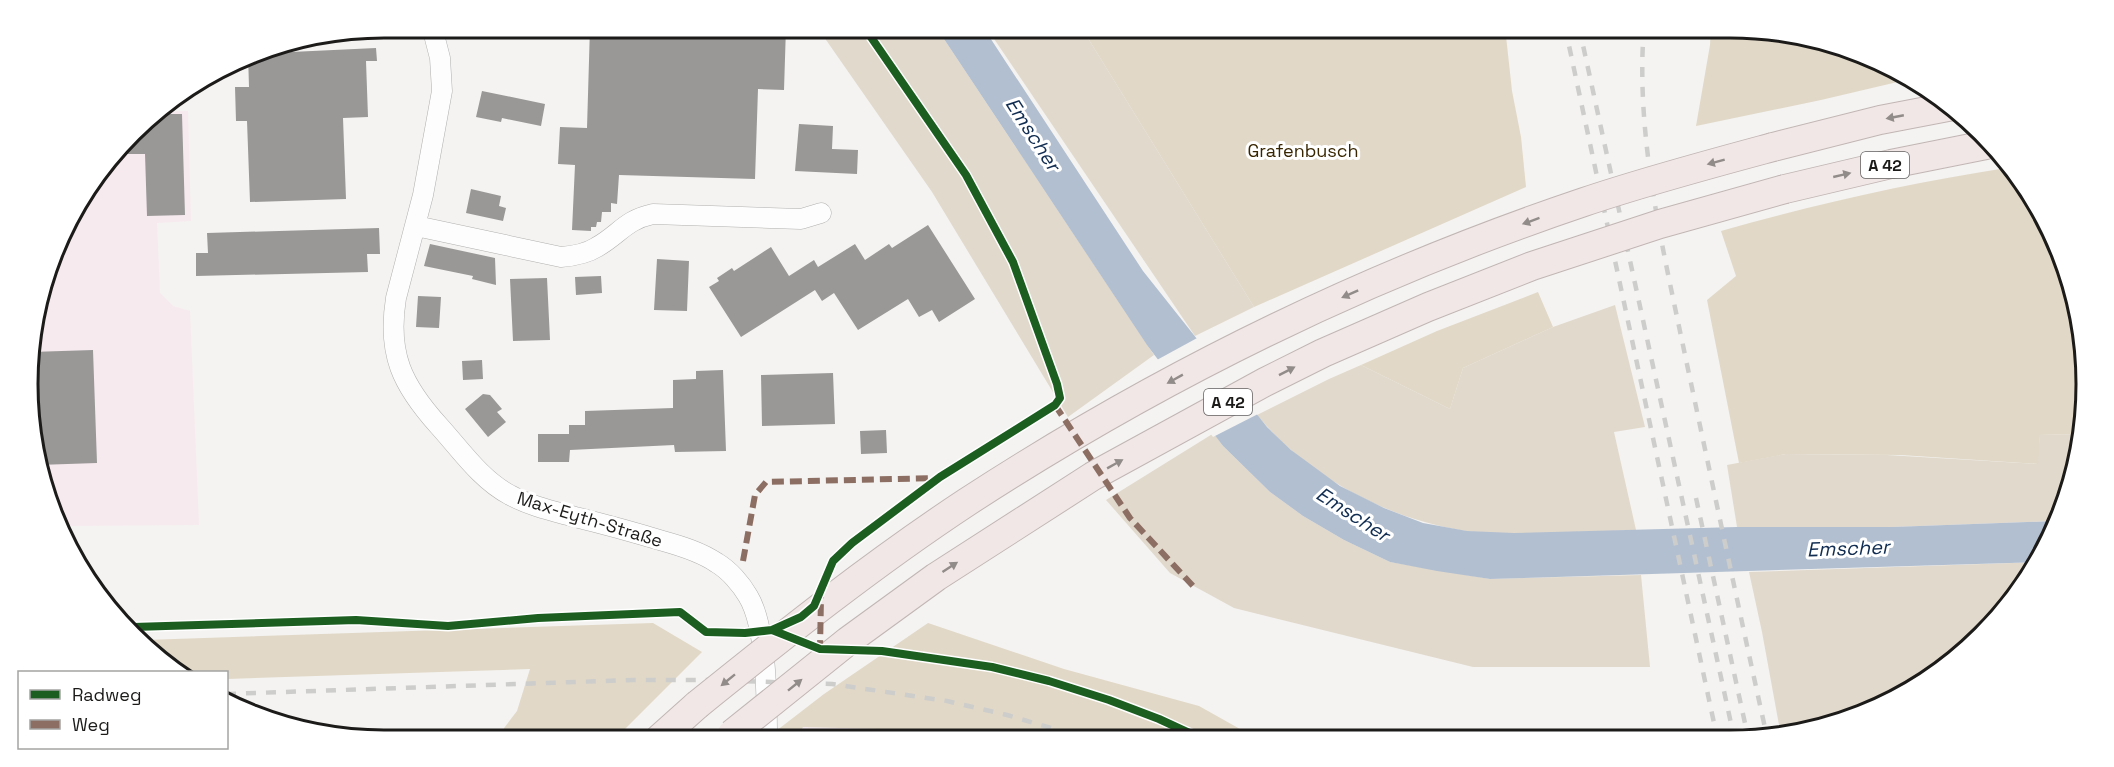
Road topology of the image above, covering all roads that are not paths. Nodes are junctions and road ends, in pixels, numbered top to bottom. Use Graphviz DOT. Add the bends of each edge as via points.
graph roads {
  1 [pos="435,38"];
  2 [pos="1940,108"];
  3 [pos="1982,146"];
  4 [pos="822,213"];
  5 [pos="416,226"];
  6 [pos="669,730"];
  7 [pos="736,730"];
  8 [pos="767,730"];
  1 -- 5 [label="street, Max-Eyth-Straße" via="442,91"];
  2 -- 6 [label="highway, A 42, one-way, bridge" via="1880,120 1649,181 1514,227 1311,311 1184,374 967,502 793,628"];
  7 -- 3 [label="highway, A 42, one-way, bridge" via="936,576 1093,476 1323,353 1532,266 1660,224 1785,189"];
  4 -- 5 [label="street" via="801,219 653,214 628,222 596,248 561,257"];
  5 -- 8 [label="street, Max-Eyth-Straße" via="396,298 393,332 403,375 415,397 493,485 512,496 531,505 691,550 719,563 750,598 760,631"];
}
